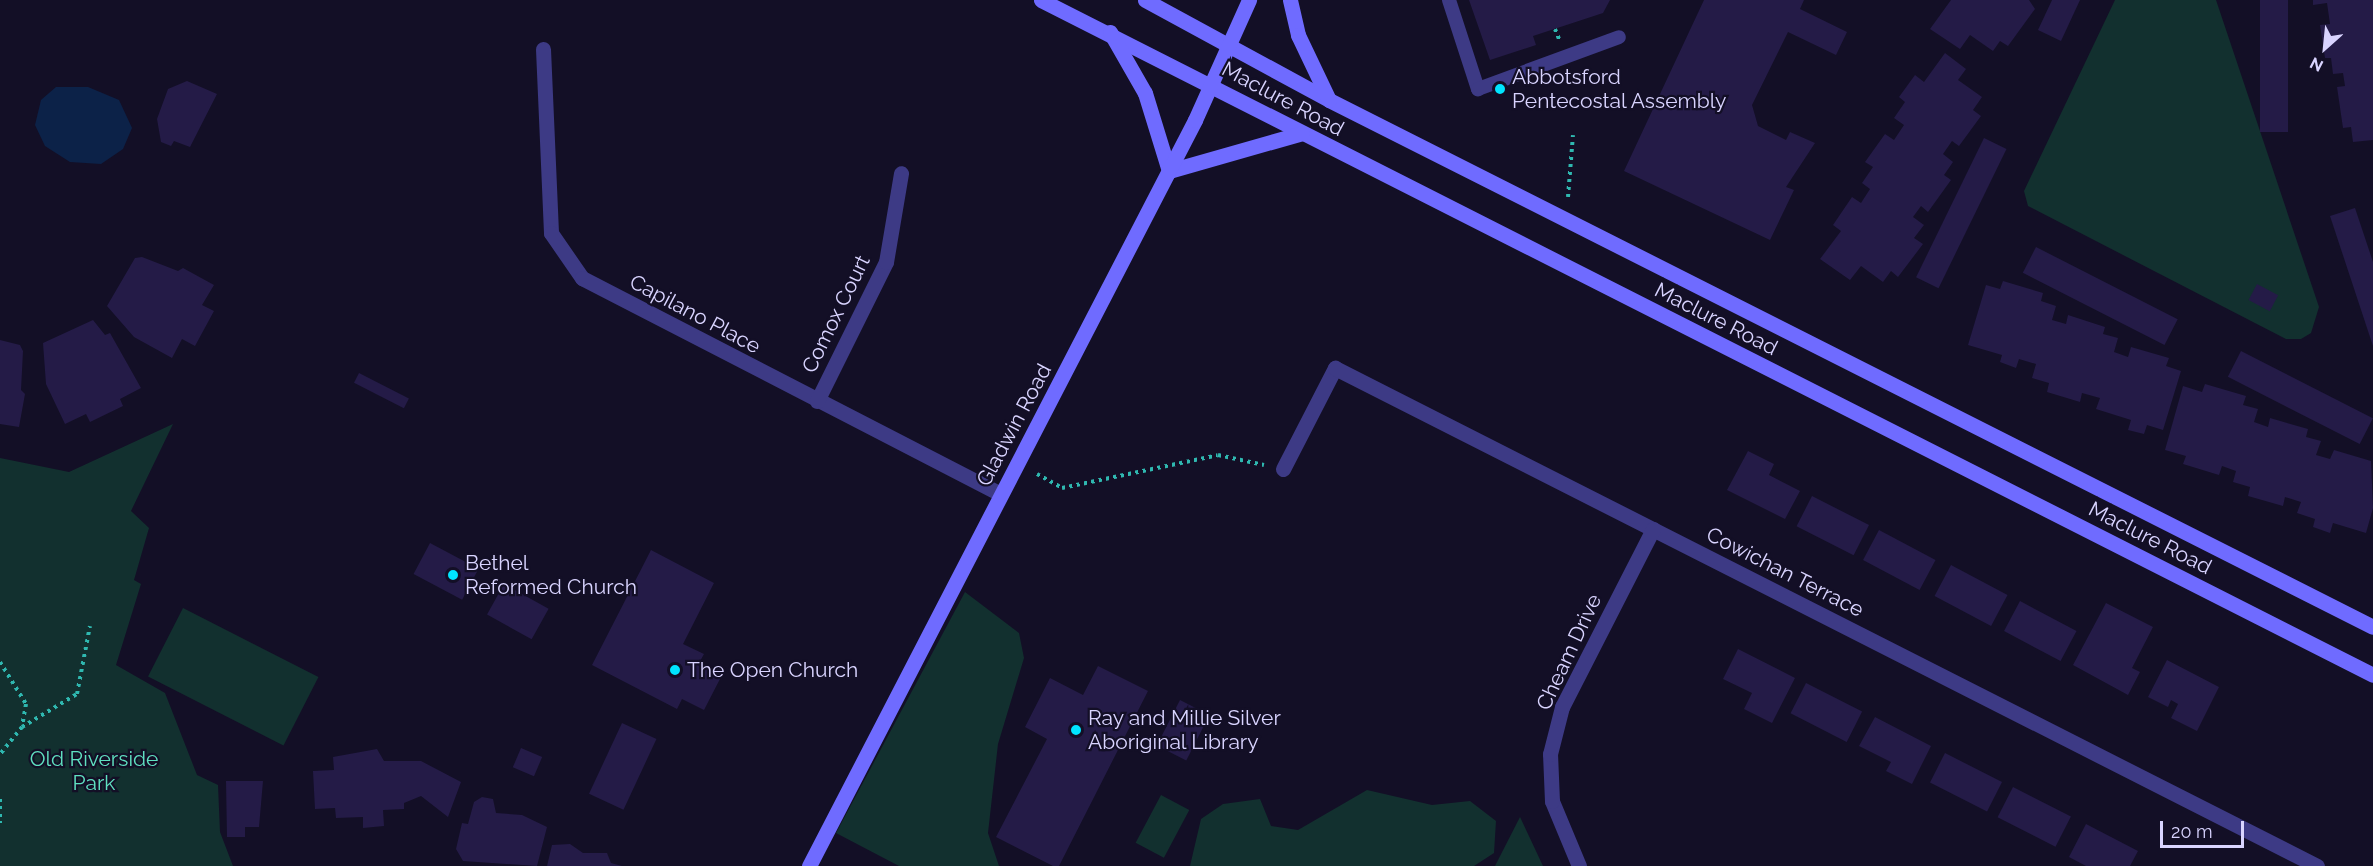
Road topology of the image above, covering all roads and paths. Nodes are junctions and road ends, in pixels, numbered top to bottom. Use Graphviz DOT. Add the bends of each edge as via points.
graph roads {
  1 [pos="1041,0"];
  2 [pos="1145,0"];
  3 [pos="1249,0"];
  4 [pos="1290,0"];
  5 [pos="1449,0"];
  6 [pos="1110,32"];
  7 [pos="1619,37"];
  8 [pos="1229,47"];
  9 [pos="543,49"];
  10 [pos="1212,85"];
  11 [pos="1329,100"];
  12 [pos="1302,133"];
  13 [pos="1573,135"];
  14 [pos="1169,171"];
  15 [pos="902,173"];
  16 [pos="1566,216"];
  17 [pos="817,401"];
  18 [pos="1017,464"];
  19 [pos="1283,469"];
  20 [pos="1001,494"];
  21 [pos="1653,529"];
  22 [pos="90,626"];
  23 [pos="2373,627"];
  24 [pos="0,662"];
  25 [pos="2373,675"];
  26 [pos="22,727"];
  27 [pos="0,754"];
  28 [pos="0,799"];
  29 [pos="1,822"];
  30 [pos="809,866"];
  31 [pos="1579,866"];
  32 [pos="2317,866"];
  1 -- 6 [label="main road, Maclure Road"];
  2 -- 8 [label="main road, Maclure Road"];
  3 -- 8 [label="main road, Gladwin Road"];
  4 -- 11 [label="main road" via="1298,35"];
  5 -- 7 [label="lane" via="1478,89"];
  6 -- 10 [label="main road, Maclure Road"];
  6 -- 14 [label="main road" via="1145,93"];
  8 -- 10 [label="main road, Gladwin Road"];
  8 -- 11 [label="main road, Maclure Road"];
  9 -- 17 [label="street, Capilano Place" via="551,233 582,278"];
  10 -- 12 [label="main road, Maclure Road"];
  10 -- 14 [label="main road, Gladwin Road"];
  11 -- 16 [label="main road, Maclure Road"];
  12 -- 14 [label="main road"];
  12 -- 25 [label="main road, Maclure Road"];
  13 -- 16 [label="path"];
  14 -- 18 [label="main road, Gladwin Road"];
  15 -- 17 [label="street, Comox Court" via="886,262"];
  16 -- 23 [label="main road, Maclure Road"];
  17 -- 20 [label="street, Capilano Place"];
  18 -- 19 [label="path" via="1062,488 1218,455"];
  18 -- 20 [label="main road, Gladwin Road"];
  19 -- 21 [label="street, Cowichan Terrace" via="1335,368"];
  20 -- 30 [label="main road, Gladwin Road"];
  21 -- 31 [label="street, Cheam Drive" via="1562,707 1550,754 1552,801"];
  21 -- 32 [label="street, Cowichan Terrace"];
  22 -- 26 [label="path" via="77,694"];
  24 -- 26 [label="path" via="26,704"];
  26 -- 27 [label="path"];
  28 -- 29 [label="path"];
}
